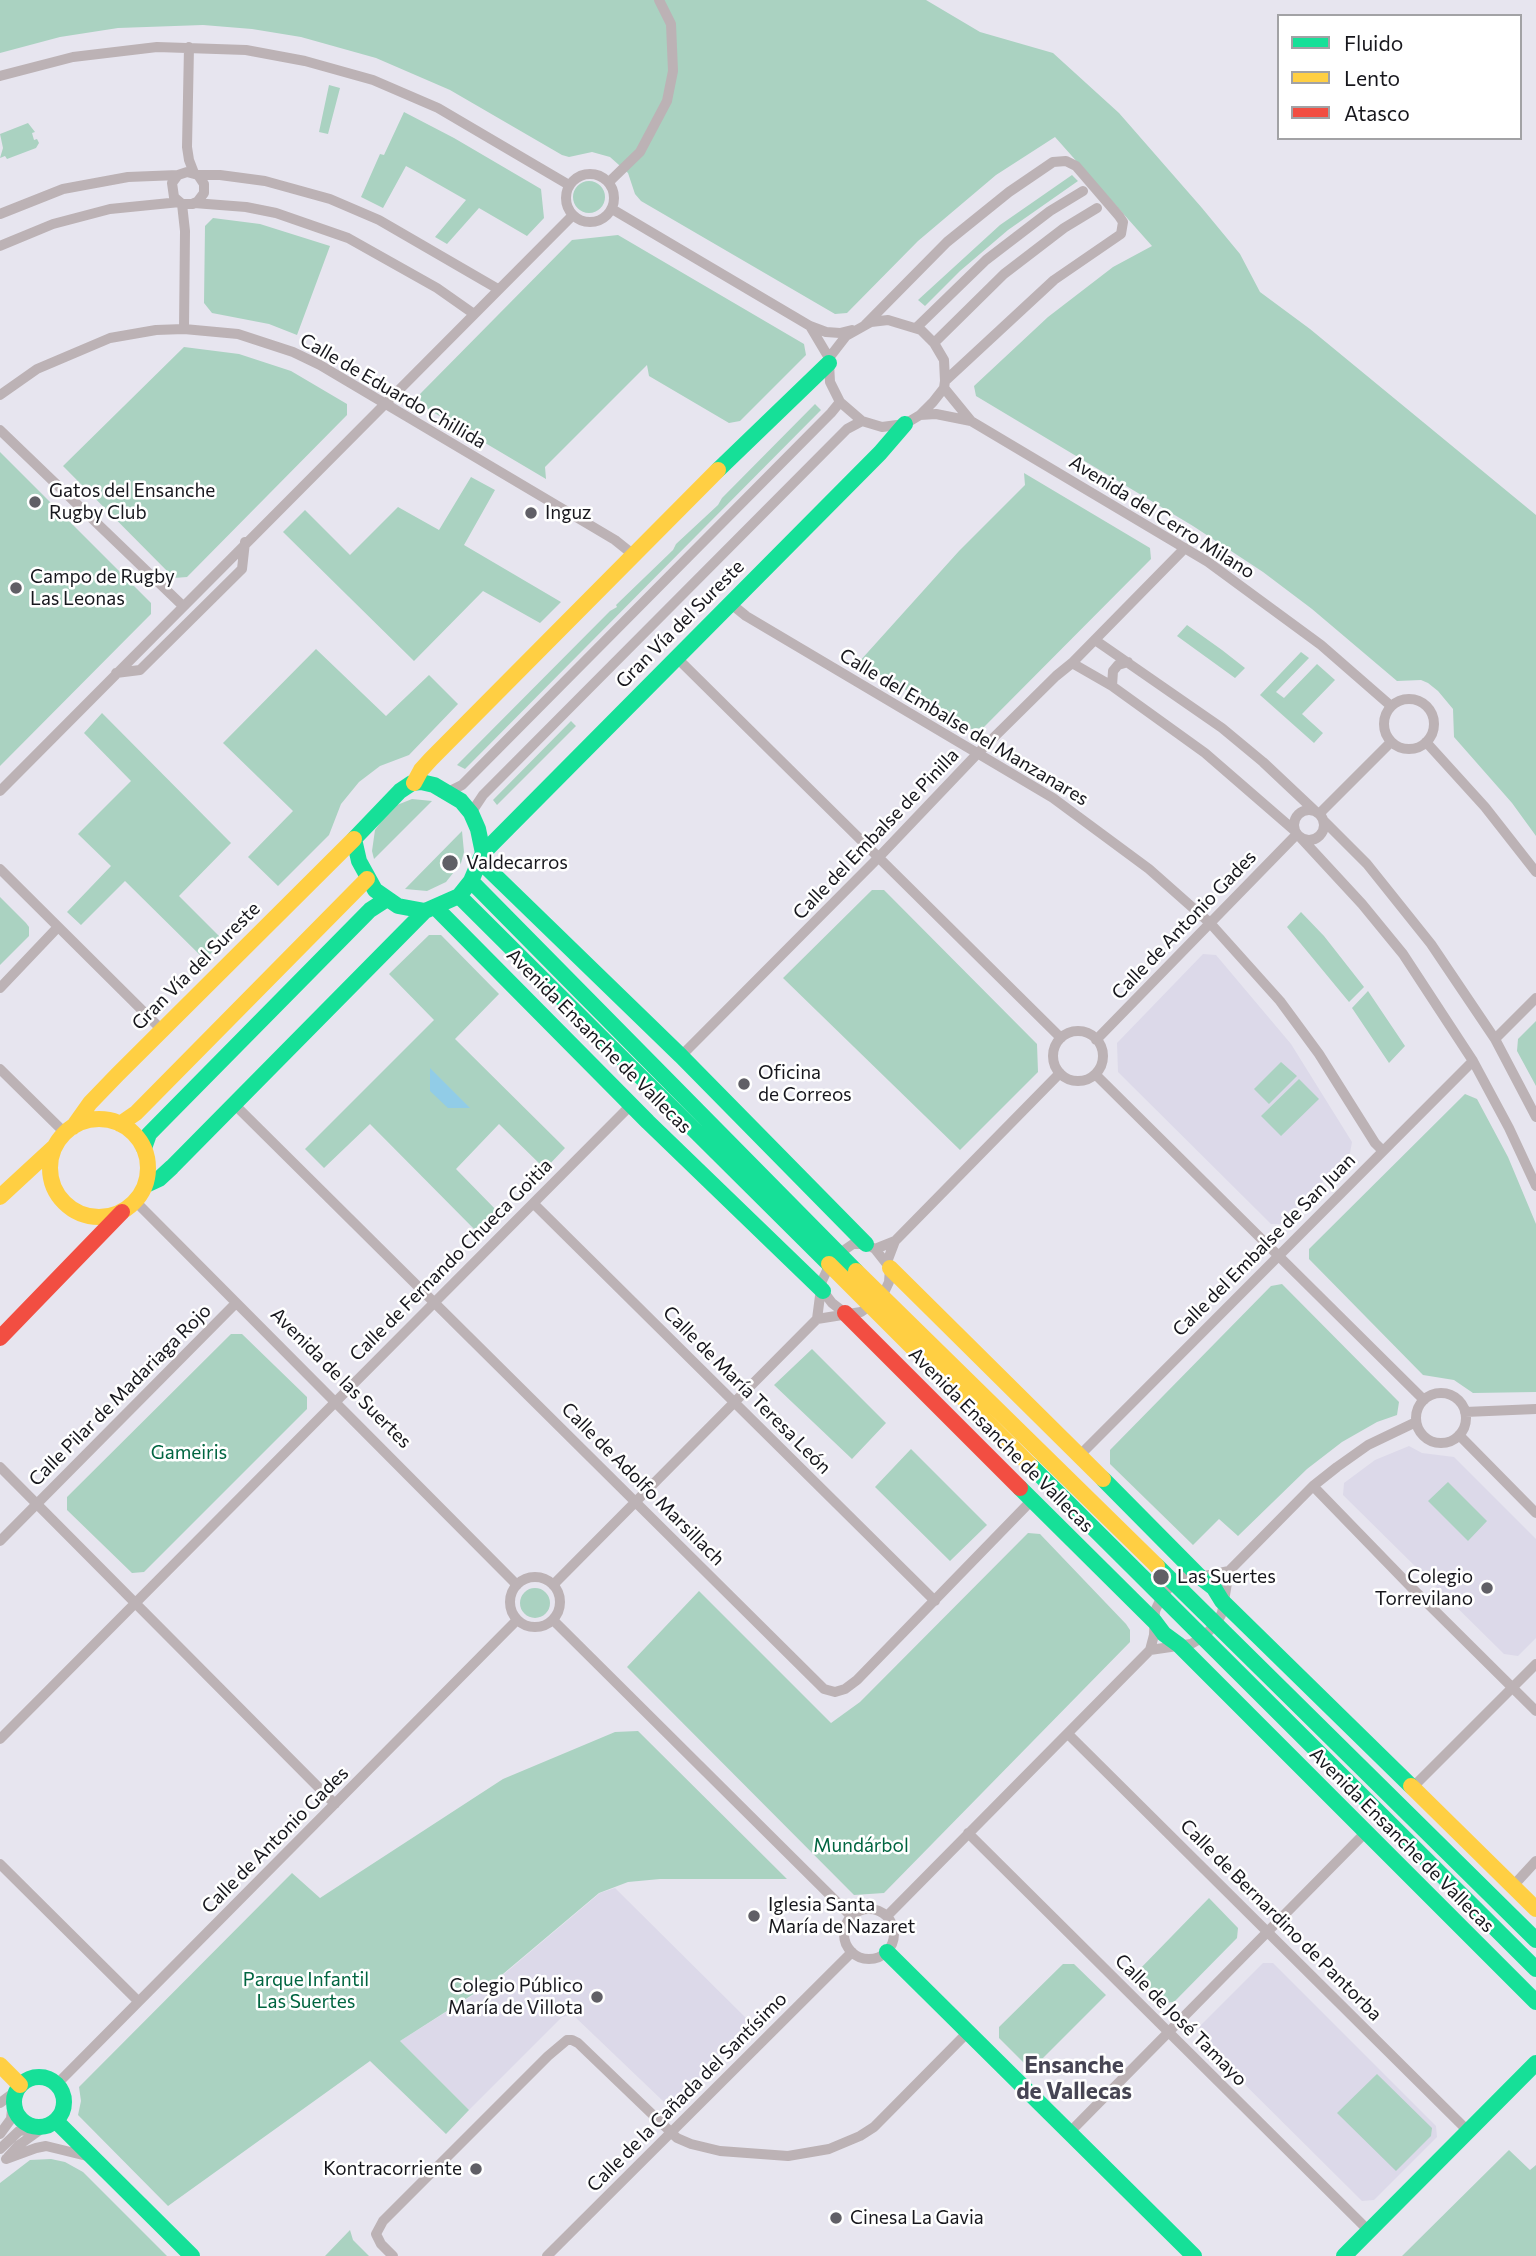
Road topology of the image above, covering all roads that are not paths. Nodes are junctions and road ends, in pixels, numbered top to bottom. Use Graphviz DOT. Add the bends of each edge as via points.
graph roads {
  1 [pos="659,0"];
  2 [pos="189,47"];
  3 [pos="0,76"];
  4 [pos="187,147"];
  5 [pos="179,174"];
  6 [pos="196,174"];
  7 [pos="609,182"];
  8 [pos="569,185"];
  9 [pos="1083,191"];
  10 [pos="187,203"];
  11 [pos="1097,208"];
  12 [pos="612,209"];
  13 [pos="0,214"];
  14 [pos="573,215"];
  15 [pos="0,246"];
  16 [pos="498,289"];
  17 [pos="474,314"];
  18 [pos="810,326"];
  19 [pos="861,327"];
  20 [pos="916,328"];
  21 [pos="184,329"];
  22 [pos="934,343"];
  23 [pos="829,360"];
  24 [pos="944,384"];
  25 [pos="0,396"];
  26 [pos="840,402"];
  27 [pos="384,404"];
  28 [pos="920,415"];
  29 [pos="862,421"];
  30 [pos="971,421"];
  31 [pos="905,424"];
  32 [pos="0,430"];
  33 [pos="245,542"];
  34 [pos="1185,548"];
  35 [pos="635,556"];
  36 [pos="730,603"];
  37 [pos="183,606"];
  38 [pos="1095,640"];
  39 [pos="676,657"];
  40 [pos="1128,662"];
  41 [pos="1072,663"];
  42 [pos="116,673"];
  43 [pos="1112,686"];
  44 [pos="1391,706"];
  45 [pos="1391,742"];
  46 [pos="1426,742"];
  47 [pos="978,753"];
  48 [pos="414,783"];
  49 [pos="0,791"];
  50 [pos="448,792"];
  51 [pos="471,813"];
  52 [pos="1319,815"];
  53 [pos="1298,834"];
  54 [pos="354,839"];
  55 [pos="482,857"];
  56 [pos="878,858"];
  57 [pos="0,869"];
  58 [pos="1536,872"];
  59 [pos="367,879"];
  60 [pos="471,881"];
  61 [pos="458,896"];
  62 [pos="387,899"];
  63 [pos="430,910"];
  64 [pos="1210,923"];
  65 [pos="58,927"];
  66 [pos="0,988"];
  67 [pos="1536,998"];
  68 [pos="162,1030"];
  69 [pos="1061,1038"];
  70 [pos="1495,1039"];
  71 [pos="1096,1040"];
  72 [pos="681,1056"];
  73 [pos="1473,1061"];
  74 [pos="0,1069"];
  75 [pos="1060,1073"];
  76 [pos="1096,1075"];
  77 [pos="233,1103"];
  78 [pos="631,1105"];
  79 [pos="1536,1117"];
  80 [pos="120,1124"];
  81 [pos="69,1130"];
  82 [pos="54,1147"];
  83 [pos="144,1147"];
  84 [pos="1383,1150"];
  85 [pos="145,1185"];
  86 [pos="1536,1186"];
  87 [pos="0,1197"];
  88 [pos="135,1202"];
  89 [pos="534,1204"];
  90 [pos="121,1212"];
  91 [pos="895,1241"];
  92 [pos="870,1246"];
  93 [pos="840,1253"];
  94 [pos="1277,1256"];
  95 [pos="888,1265"];
  96 [pos="829,1266"];
  97 [pos="822,1291"];
  98 [pos="433,1302"];
  99 [pos="876,1302"];
  100 [pos="236,1303"];
  101 [pos="845,1313"];
  102 [pos="817,1319"];
  103 [pos="0,1338"];
  104 [pos="1424,1399"];
  105 [pos="335,1401"];
  106 [pos="734,1402"];
  107 [pos="1536,1409"];
  108 [pos="1465,1412"];
  109 [pos="1416,1422"];
  110 [pos="1459,1434"];
  111 [pos="1080,1455"];
  112 [pos="0,1467"];
  113 [pos="1313,1486"];
  114 [pos="1031,1501"];
  115 [pos="636,1503"];
  116 [pos="37,1504"];
  117 [pos="1536,1513"];
  118 [pos="0,1541"];
  119 [pos="1228,1571"];
  120 [pos="1200,1577"];
  121 [pos="1174,1582"];
  122 [pos="517,1585"];
  123 [pos="553,1585"];
  124 [pos="1162,1596"];
  125 [pos="935,1601"];
  126 [pos="1222,1601"];
  127 [pos="135,1602"];
  128 [pos="517,1620"];
  129 [pos="553,1620"];
  130 [pos="1155,1622"];
  131 [pos="1216,1624"];
  132 [pos="1203,1637"];
  133 [pos="1180,1645"];
  134 [pos="1150,1650"];
  135 [pos="1536,1664"];
  136 [pos="1512,1687"];
  137 [pos="1536,1710"];
  138 [pos="1068,1734"];
  139 [pos="0,1739"];
  140 [pos="1413,1787"];
  141 [pos="335,1804"];
  142 [pos="968,1833"];
  143 [pos="1365,1833"];
  144 [pos="1536,1861"];
  145 [pos="0,1864"];
  146 [pos="1513,1886"];
  147 [pos="1536,1909"];
  148 [pos="851,1916"];
  149 [pos="887,1916"];
  150 [pos="1268,1932"];
  151 [pos="1536,1940"];
  152 [pos="852,1952"];
  153 [pos="887,1952"];
  154 [pos="1536,1969"];
  155 [pos="138,2001"];
  156 [pos="1536,2002"];
  157 [pos="968,2032"];
  158 [pos="1169,2032"];
  159 [pos="1536,2063"];
  160 [pos="0,2065"];
  161 [pos="57,2084"];
  162 [pos="12,2095"];
  163 [pos="46,2125"];
  164 [pos="1468,2131"];
  165 [pos="670,2132"];
  166 [pos="1069,2133"];
  167 [pos="5,2134"];
  168 [pos="0,2149"];
  169 [pos="93,2158"];
  170 [pos="1369,2231"];
  171 [pos="192,2256"];
  172 [pos="393,2256"];
  173 [pos="547,2256"];
  174 [pos="1194,2256"];
  175 [pos="1344,2256"];
  1 -- 7 [label="street" via="671,24 673,71 667,101 640,152"];
  2 -- 3 [label="street" via="136,48 73,57"];
  2 -- 4 [label="street"];
  2 -- 8 [label="street" via="246,50 373,80 438,108"];
  4 -- 5 [label="street"];
  4 -- 6 [label="street"];
  5 -- 6 [label="street"];
  5 -- 10 [label="street" via="172,190"];
  5 -- 13 [label="street" via="128,177 63,189"];
  6 -- 10 [label="street" via="204,189 201,197"];
  6 -- 16 [label="street" via="257,180 330,199 379,220"];
  7 -- 8 [label="street" via="588,173"];
  7 -- 12 [label="street" via="614,195"];
  8 -- 14 [label="street" via="565,201"];
  9 -- 20 [label="street" via="986,260"];
  10 -- 15 [label="street" via="110,209 53,224"];
  10 -- 17 [label="street" via="276,213 348,238"];
  10 -- 21 [label="street"];
  11 -- 22 [label="street" via="1004,274"];
  12 -- 14 [label="street" via="594,222"];
  12 -- 18 [label="street"];
  14 -- 16 [label="street"];
  16 -- 17 [label="street"];
  17 -- 27 [label="street"];
  18 -- 19 [label="street" via="840,333"];
  18 -- 23 [label="street"];
  19 -- 20 [label="street" via="888,320"];
  19 -- 23 [label="street" via="846,336"];
  19 -- 24 [label="street" via="947,242 1009,191 1053,162 1076,166 1119,216 1121,234 1054,280"];
  20 -- 22 [label="street"];
  21 -- 25 [label="street, Calle de Eduardo Chillida" via="110,338 37,369"];
  21 -- 27 [label="street, Calle de Eduardo Chillida" via="238,334 293,352"];
  22 -- 24 [label="street" via="944,360"];
  23 -- 26 [label="street" via="830,382"];
  23 -- 35 [label="main road"];
  24 -- 28 [label="street"];
  24 -- 30 [label="street, Avenida del Cerro Milano"];
  26 -- 29 [label="street"];
  26 -- 50 [label="street" via="462,785"];
  27 -- 33 [label="street"];
  27 -- 35 [label="street, Calle de Eduardo Chillida"];
  28 -- 30 [label="street, Avenida del Cerro Milano"];
  28 -- 31 [label="street"];
  29 -- 31 [label="street" via="882,427"];
  29 -- 51 [label="street, Gran Vía del Sureste" via="847,429 483,795"];
  30 -- 34 [label="street, Avenida del Cerro Milano"];
  31 -- 36 [label="main road, Gran Vía del Sureste"];
  32 -- 37 [label="street"];
  33 -- 37 [label="street"];
  33 -- 42 [label="street" via="242,569 139,670"];
  34 -- 38 [label="street, Calle del Embalse de Pinilla"];
  34 -- 44 [label="street, Avenida del Cerro Milano" via="1321,645"];
  35 -- 48 [label="main road" via="431,759"];
  36 -- 39 [label="main road, Gran Vía del Sureste"];
  36 -- 47 [label="street, Calle del Embalse del Manzanares"];
  37 -- 42 [label="street"];
  38 -- 40 [label="street"];
  38 -- 41 [label="street, Calle del Embalse de Pinilla"];
  39 -- 55 [label="main road, Gran Vía del Sureste"];
  39 -- 56 [label="street"];
  40 -- 43 [label="street" via="1113,671"];
  40 -- 52 [label="street" via="1222,728"];
  41 -- 43 [label="street"];
  41 -- 47 [label="street, Calle del Embalse de Pinilla"];
  42 -- 49 [label="street"];
  43 -- 53 [label="street" via="1205,753"];
  44 -- 45 [label="street" via="1384,727"];
  44 -- 46 [label="street" via="1407,699 1429,710 1434,727"];
  45 -- 46 [label="street" via="1411,749"];
  45 -- 52 [label="street"];
  46 -- 58 [label="street"];
  47 -- 56 [label="street, Calle del Embalse de Pinilla"];
  47 -- 64 [label="street, Calle del Embalse del Manzanares" via="1053,798 1127,852"];
  48 -- 50 [label="main road"];
  48 -- 54 [label="main road" via="388,801"];
  50 -- 51 [label="main road"];
  51 -- 55 [label="main road"];
  52 -- 53 [label="street" via="1320,834 1311,839"];
  52 -- 53 [label="street" via="1306,810 1298,814 1294,822"];
  52 -- 70 [label="street" via="1406,910"];
  53 -- 64 [label="street, Calle de Antonio Gades"];
  53 -- 73 [label="street" via="1403,954"];
  54 -- 59 [label="main road"];
  54 -- 68 [label="main road, Gran Vía del Sureste"];
  55 -- 60 [label="main road"];
  55 -- 72 [label="main road"];
  56 -- 69 [label="street"];
  56 -- 72 [label="street, Calle del Embalse de Pinilla"];
  57 -- 65 [label="street"];
  59 -- 62 [label="main road"];
  59 -- 80 [label="main road"];
  60 -- 61 [label="main road"];
  60 -- 93 [label="main road, Avenida Ensanche de Vallecas"];
  61 -- 63 [label="main road"];
  61 -- 96 [label="main road, Avenida Ensanche de Vallecas"];
  62 -- 63 [label="main road" via="398,906"];
  62 -- 83 [label="main road" via="376,904 159,1124"];
  63 -- 77 [label="main road"];
  63 -- 78 [label="main road, Avenida Ensanche de Vallecas"];
  64 -- 71 [label="street, Calle de Antonio Gades"];
  64 -- 84 [label="street, Calle del Embalse del Manzanares" via="1280,1001"];
  65 -- 66 [label="street"];
  65 -- 68 [label="street"];
  67 -- 70 [label="street"];
  68 -- 81 [label="main road, Gran Vía del Sureste"];
  69 -- 71 [label="street" via="1082,1032"];
  69 -- 75 [label="street" via="1054,1049"];
  70 -- 79 [label="street"];
  71 -- 76 [label="street" via="1103,1057"];
  72 -- 92 [label="main road"];
  73 -- 84 [label="street, Calle del Embalse de San Juan"];
  73 -- 86 [label="street"];
  74 -- 81 [label="street"];
  75 -- 76 [label="street" via="1079,1081"];
  75 -- 91 [label="street"];
  76 -- 94 [label="street"];
  77 -- 85 [label="main road" via="172,1167"];
  77 -- 98 [label="street, Calle de Adolfo Marsillach"];
  78 -- 89 [label="street, Calle de Fernando Chueca Goitia"];
  78 -- 97 [label="main road, Avenida Ensanche de Vallecas"];
  80 -- 81 [label="main road" via="101,1119 81,1122"];
  80 -- 83 [label="main road"];
  81 -- 82 [label="main road"];
  82 -- 87 [label="main road"];
  82 -- 90 [label="main road" via="51,1181 59,1197 87,1216"];
  83 -- 85 [label="main road"];
  84 -- 94 [label="street, Calle del Embalse de San Juan"];
  85 -- 88 [label="main road"];
  88 -- 90 [label="main road"];
  88 -- 100 [label="street, Avenida de las Suertes"];
  89 -- 98 [label="street, Calle de Fernando Chueca Goitia"];
  89 -- 106 [label="street, Calle de María Teresa León"];
  90 -- 103 [label="main road"];
  91 -- 92 [label="street"];
  91 -- 95 [label="street"];
  92 -- 93 [label="street" via="853,1244"];
  92 -- 95 [label="street"];
  93 -- 96 [label="street"];
  93 -- 99 [label="main road, Avenida Ensanche de Vallecas"];
  94 -- 104 [label="street"];
  94 -- 111 [label="street, Calle del Embalse de San Juan"];
  95 -- 99 [label="street" via="889,1282"];
  95 -- 111 [label="main road"];
  96 -- 97 [label="street"];
  96 -- 99 [label="main road, Avenida Ensanche de Vallecas"];
  97 -- 101 [label="street, Avenida Ensanche de Vallecas"];
  97 -- 102 [label="street"];
  98 -- 105 [label="street, Calle de Fernando Chueca Goitia"];
  98 -- 115 [label="street, Calle de Adolfo Marsillach"];
  99 -- 101 [label="street" via="861,1312"];
  99 -- 121 [label="main road, Avenida Ensanche de Vallecas"];
  99 -- 124 [label="main road, Avenida Ensanche de Vallecas"];
  100 -- 105 [label="street, Avenida de las Suertes"];
  100 -- 116 [label="street, Calle Pilar de Madariaga Rojo"];
  101 -- 102 [label="street"];
  101 -- 114 [label="main road, Avenida Ensanche de Vallecas"];
  102 -- 106 [label="street"];
  104 -- 108 [label="street" via="1437,1393 1451,1395"];
  104 -- 109 [label="street"];
  105 -- 122 [label="street, Avenida de las Suertes"];
  105 -- 127 [label="street, Calle de Fernando Chueca Goitia"];
  106 -- 115 [label="street"];
  106 -- 125 [label="street, Calle de María Teresa León"];
  107 -- 108 [label="street"];
  108 -- 110 [label="street"];
  109 -- 110 [label="street" via="1430,1440 1445,1442"];
  109 -- 113 [label="street" via="1368,1445"];
  110 -- 117 [label="street"];
  111 -- 120 [label="main road"];
  112 -- 116 [label="street"];
  113 -- 119 [label="street"];
  113 -- 136 [label="street"];
  114 -- 125 [label="street, Calle de Adolfo Marsillach"];
  114 -- 130 [label="main road, Avenida Ensanche de Vallecas"];
  115 -- 123 [label="street"];
  115 -- 125 [label="street, Calle de Adolfo Marsillach" via="824,1689 835,1692 857,1680"];
  116 -- 118 [label="street, Calle Pilar de Madariaga Rojo"];
  116 -- 127 [label="street"];
  119 -- 120 [label="street"];
  119 -- 126 [label="street"];
  120 -- 121 [label="street"];
  120 -- 126 [label="main road"];
  121 -- 124 [label="street"];
  121 -- 131 [label="main road, Avenida Ensanche de Vallecas"];
  122 -- 123 [label="street" via="534,1577"];
  122 -- 128 [label="street" via="510,1604"];
  123 -- 129 [label="street" via="560,1604"];
  124 -- 130 [label="street"];
  124 -- 132 [label="main road, Avenida Ensanche de Vallecas"];
  126 -- 131 [label="street"];
  126 -- 140 [label="main road"];
  127 -- 139 [label="street, Calle de Fernando Chueca Goitia"];
  127 -- 141 [label="street"];
  128 -- 129 [label="street" via="536,1627"];
  128 -- 141 [label="street, Calle de Antonio Gades"];
  129 -- 148 [label="street"];
  130 -- 133 [label="main road, Avenida Ensanche de Vallecas"];
  130 -- 134 [label="street"];
  131 -- 132 [label="street"];
  131 -- 151 [label="main road, Avenida Ensanche de Vallecas"];
  132 -- 133 [label="street"];
  132 -- 154 [label="main road, Avenida Ensanche de Vallecas"];
  133 -- 134 [label="street"];
  133 -- 143 [label="main road, Avenida Ensanche de Vallecas"];
  134 -- 138 [label="street"];
  135 -- 136 [label="street"];
  136 -- 137 [label="street"];
  136 -- 140 [label="street"];
  138 -- 142 [label="street"];
  138 -- 150 [label="street, Calle de Bernardino de Pantorba"];
  140 -- 146 [label="main road"];
  141 -- 155 [label="street, Calle de Antonio Gades"];
  142 -- 149 [label="street"];
  142 -- 158 [label="street, Calle de José Tamayo"];
  143 -- 150 [label="street"];
  143 -- 156 [label="main road, Avenida Ensanche de Vallecas"];
  144 -- 146 [label="street"];
  145 -- 155 [label="street"];
  146 -- 147 [label="main road"];
  148 -- 149 [label="street" via="868,1909"];
  148 -- 152 [label="street" via="844,1934"];
  149 -- 153 [label="street" via="895,1933"];
  150 -- 158 [label="street"];
  150 -- 164 [label="street, Calle de Bernardino de Pantorba"];
  152 -- 153 [label="street" via="868,1959"];
  152 -- 165 [label="street, Calle de la Cañada del Santísimo"];
  153 -- 157 [label="main road"];
  155 -- 161 [label="street, Calle de Antonio Gades"];
  157 -- 165 [label="street" via="874,2127 829,2149 788,2156 750,2155 691,2144"];
  157 -- 166 [label="main road"];
  158 -- 166 [label="street"];
  158 -- 170 [label="street, Calle de José Tamayo"];
  159 -- 164 [label="main road"];
  160 -- 162 [label="main road"];
  161 -- 162 [label="main road" via="34,2077"];
  161 -- 163 [label="main road" via="64,2107"];
  162 -- 163 [label="main road" via="23,2122"];
  162 -- 167 [label="street" via="13,2116"];
  163 -- 167 [label="street"];
  163 -- 169 [label="main road"];
  163 -- 169 [label="street" via="6,2160 47,2146"];
  164 -- 170 [label="main road"];
  165 -- 172 [label="street" via="578,2043 567,2040 383,2221 376,2234"];
  165 -- 173 [label="street, Calle de la Cañada del Santísimo"];
  166 -- 174 [label="main road"];
  167 -- 168 [label="street"];
  169 -- 171 [label="main road"];
  170 -- 175 [label="main road"];
}
